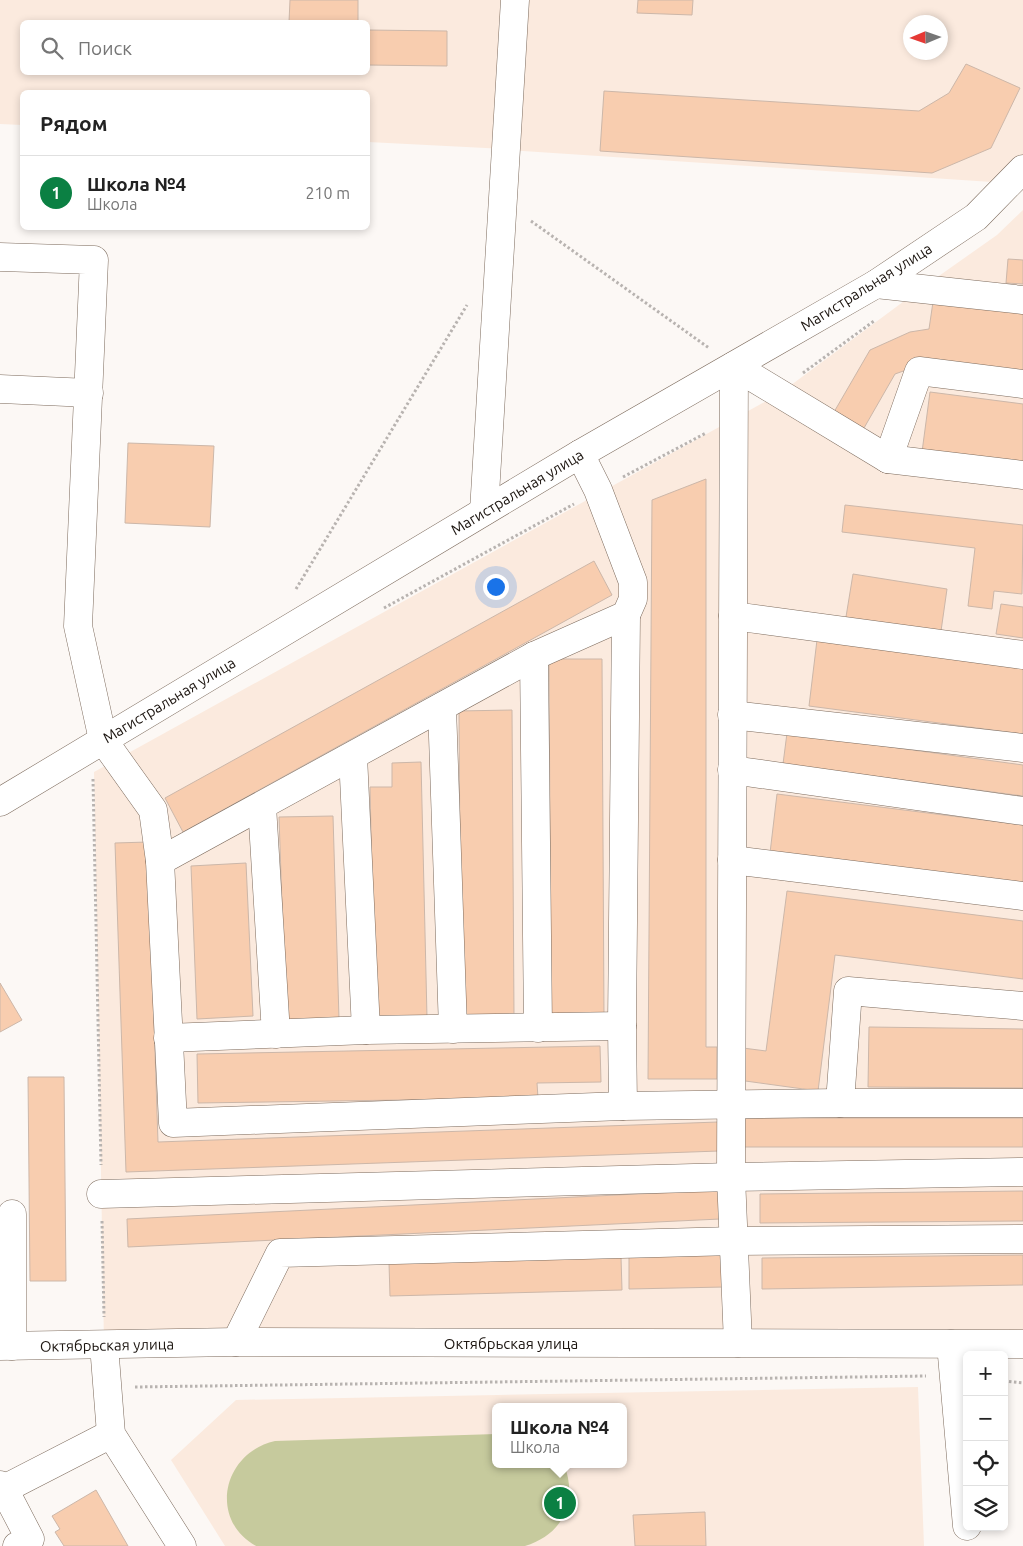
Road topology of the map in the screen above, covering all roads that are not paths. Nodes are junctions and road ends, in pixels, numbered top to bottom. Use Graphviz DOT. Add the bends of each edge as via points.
graph roads {
  1 [pos="515,0"];
  2 [pos="1023,169"];
  3 [pos="0,257"];
  4 [pos="876,284"];
  5 [pos="1023,300"];
  6 [pos="734,366"];
  7 [pos="1023,384"];
  8 [pos="0,389"];
  9 [pos="89,392"];
  10 [pos="580,454"];
  11 [pos="888,459"];
  12 [pos="1023,475"];
  13 [pos="484,512"];
  14 [pos="626,615"];
  15 [pos="732,616"];
  16 [pos="1023,655"];
  17 [pos="534,656"];
  18 [pos="442,707"];
  19 [pos="732,715"];
  20 [pos="1023,748"];
  21 [pos="109,749"];
  22 [pos="353,756"];
  23 [pos="732,770"];
  24 [pos="0,802"];
  25 [pos="262,806"];
  26 [pos="1023,811"];
  27 [pos="732,860"];
  28 [pos="160,861"];
  29 [pos="1023,896"];
  30 [pos="1023,1006"];
  31 [pos="622,1026"];
  32 [pos="538,1028"];
  33 [pos="453,1029"];
  34 [pos="366,1030"];
  35 [pos="276,1034"];
  36 [pos="168,1038"];
  37 [pos="840,1102"];
  38 [pos="1023,1103"];
  39 [pos="731,1105"];
  40 [pos="624,1106"];
  41 [pos="1023,1172"];
  42 [pos="731,1177"];
  43 [pos="101,1194"];
  44 [pos="12,1214"];
  45 [pos="1023,1239"];
  46 [pos="734,1241"];
  47 [pos="236,1342"];
  48 [pos="738,1343"];
  49 [pos="951,1344"];
  50 [pos="1023,1344"];
  51 [pos="104,1345"];
  52 [pos="6,1346"];
  53 [pos="111,1434"];
  54 [pos="963,1486"];
  55 [pos="2,1487"];
  56 [pos="967,1531"];
  57 [pos="27,1544"];
  58 [pos="182,1546"];
  59 [pos="969,1546"];
  1 -- 13 [label="street"];
  2 -- 4 [label="street, Магистральная улица" via="976,217"];
  3 -- 9 [label="street" via="94,260"];
  4 -- 5 [label="street"];
  4 -- 6 [label="street, Магистральная улица"];
  6 -- 10 [label="street, Магистральная улица"];
  6 -- 11 [label="street"];
  6 -- 15 [label="street"];
  7 -- 11 [label="street" via="919,371"];
  8 -- 9 [label="street"];
  9 -- 21 [label="street" via="78,626"];
  10 -- 13 [label="street, Магистральная улица"];
  10 -- 14 [label="street" via="598,490 633,582 633,599"];
  11 -- 12 [label="street"];
  13 -- 21 [label="street, Магистральная улица"];
  14 -- 17 [label="street"];
  14 -- 31 [label="street"];
  15 -- 16 [label="street"];
  15 -- 19 [label="street"];
  17 -- 18 [label="street"];
  17 -- 32 [label="street"];
  18 -- 22 [label="street"];
  18 -- 33 [label="street"];
  19 -- 20 [label="street"];
  19 -- 23 [label="street"];
  21 -- 24 [label="street, Магистральная улица"];
  21 -- 28 [label="street" via="153,810"];
  22 -- 25 [label="street"];
  22 -- 34 [label="street"];
  23 -- 26 [label="street"];
  23 -- 27 [label="street"];
  25 -- 28 [label="street"];
  25 -- 35 [label="street"];
  27 -- 29 [label="street"];
  27 -- 39 [label="street"];
  28 -- 36 [label="street"];
  30 -- 37 [label="street" via="848,991"];
  31 -- 32 [label="street"];
  31 -- 40 [label="street"];
  32 -- 33 [label="street"];
  33 -- 34 [label="street"];
  34 -- 35 [label="street"];
  35 -- 36 [label="street"];
  36 -- 40 [label="street" via="173,1123"];
  37 -- 38 [label="street"];
  37 -- 39 [label="street"];
  39 -- 40 [label="street"];
  39 -- 42 [label="street"];
  41 -- 42 [label="street"];
  42 -- 43 [label="street"];
  42 -- 46 [label="street"];
  44 -- 52 [label="street"];
  45 -- 46 [label="street"];
  46 -- 47 [label="street" via="280,1253"];
  46 -- 48 [label="street"];
  47 -- 48 [label="street, Октябрьская улица"];
  47 -- 51 [label="street, Октябрьская улица"];
  48 -- 49 [label="street, Октябрьская улица"];
  49 -- 50 [label="street, Октябрьская улица"];
  49 -- 54 [label="street"];
  51 -- 52 [label="street, Октябрьская улица"];
  51 -- 53 [label="street"];
  53 -- 55 [label="street"];
  53 -- 58 [label="street"];
  55 -- 57 [label="street"];
  56 -- 59 [label="street"];
}
